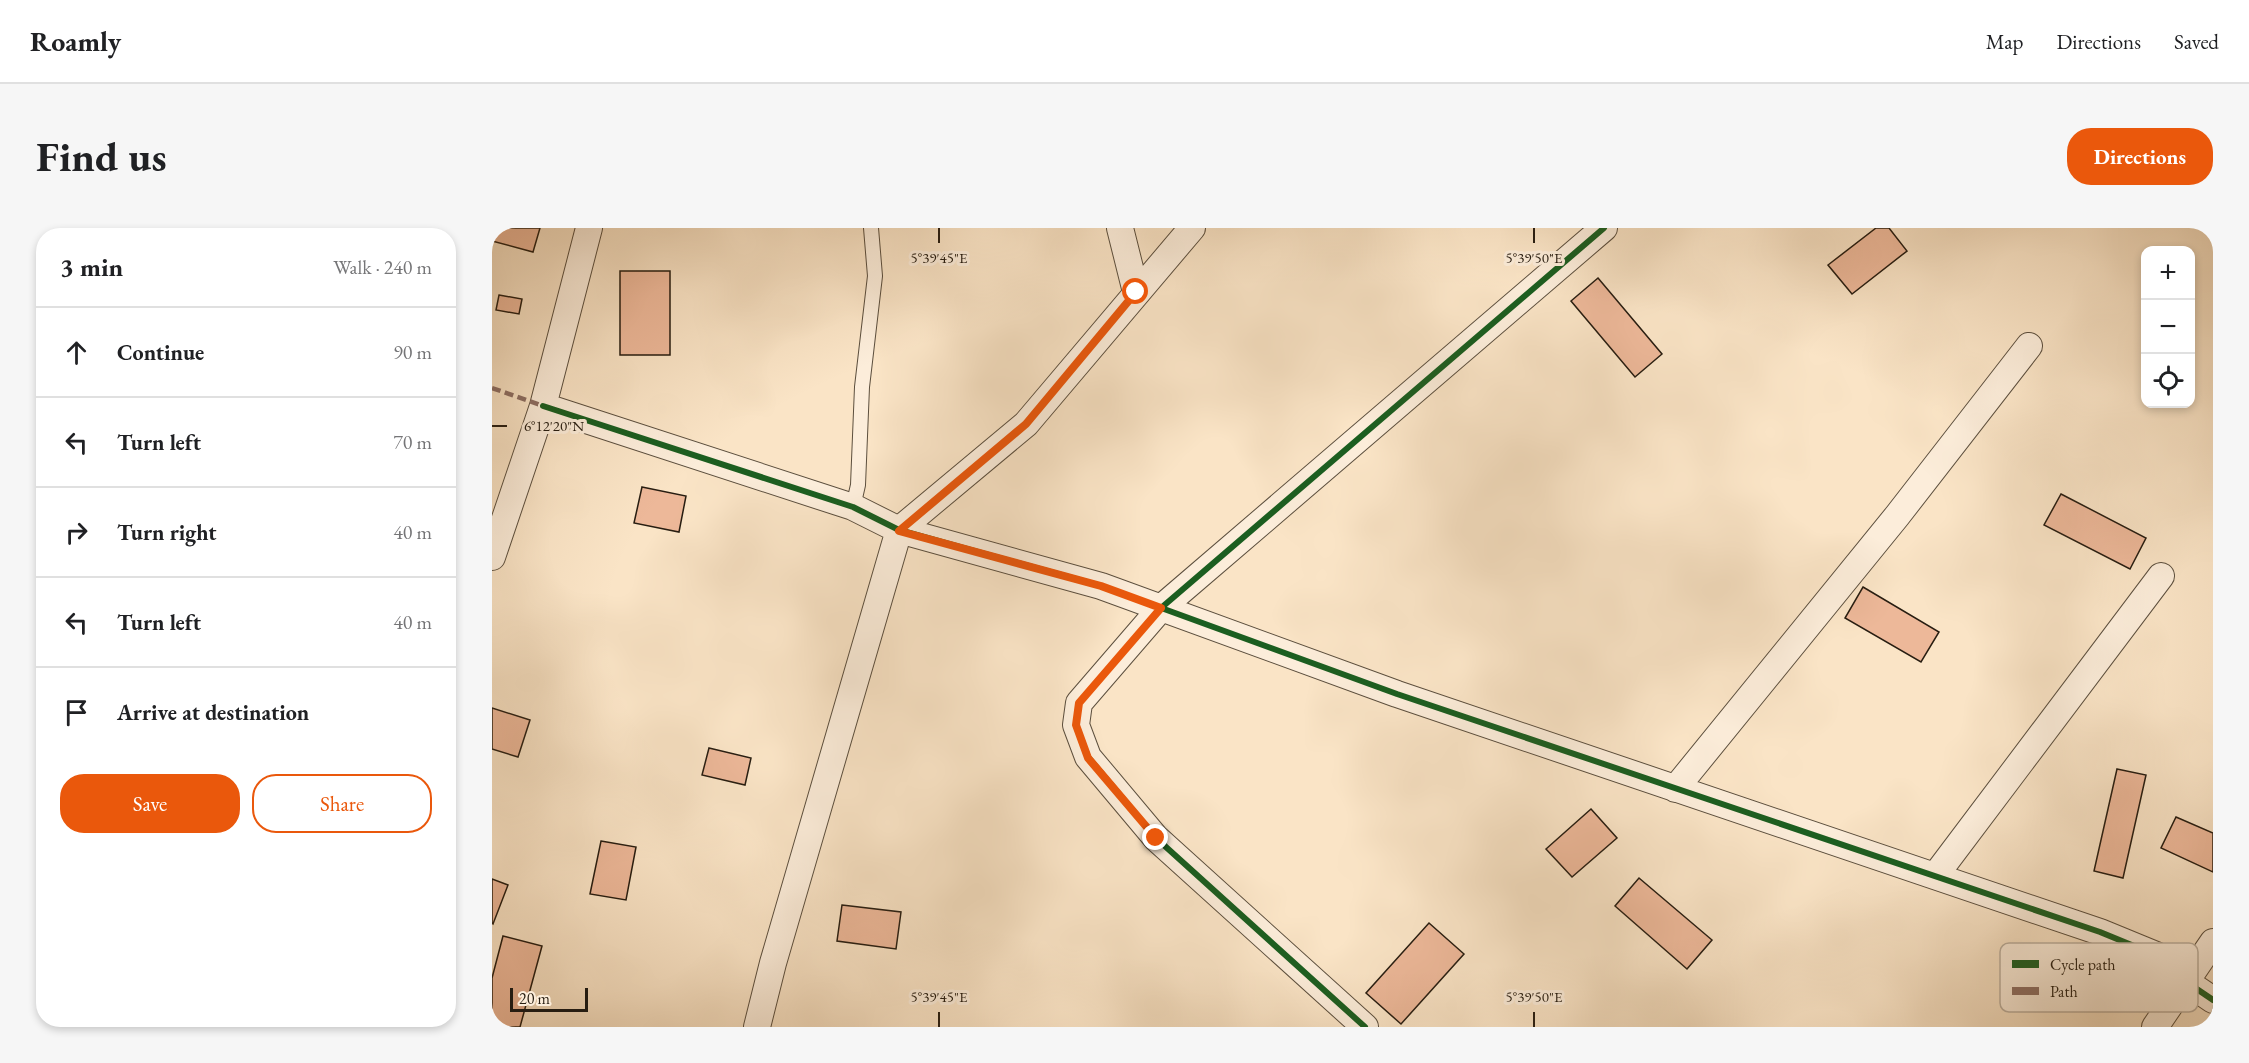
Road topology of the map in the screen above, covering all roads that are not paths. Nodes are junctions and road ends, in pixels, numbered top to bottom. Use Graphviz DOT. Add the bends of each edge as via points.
graph roads {
  1 [pos="590,228"];
  2 [pos="871,228"];
  3 [pos="1120,228"];
  4 [pos="1192,228"];
  5 [pos="1604,228"];
  6 [pos="1136,292"];
  7 [pos="2029,346"];
  8 [pos="543,406"];
  9 [pos="853,507"];
  10 [pos="899,531"];
  11 [pos="492,556"];
  12 [pos="2161,576"];
  13 [pos="1161,608"];
  14 [pos="1675,789"];
  15 [pos="1935,876"];
  16 [pos="2213,942"];
  17 [pos="2127,943"];
  18 [pos="2198,963"];
  19 [pos="2198,990"];
  20 [pos="2213,1000"];
  21 [pos="2165,1012"];
  22 [pos="757,1027"];
  23 [pos="1365,1027"];
  24 [pos="2155,1027"];
  1 -- 8 [label="street"];
  2 -- 9 [label="lane" via="875,276"];
  3 -- 6 [label="street"];
  4 -- 6 [label="street"];
  5 -- 13 [label="street"];
  6 -- 10 [label="street" via="1026,424"];
  7 -- 14 [label="street" via="1897,516"];
  8 -- 9 [label="street"];
  8 -- 11 [label="street"];
  9 -- 10 [label="street"];
  10 -- 13 [label="street" via="1101,586"];
  10 -- 22 [label="street"];
  12 -- 15 [label="street"];
  13 -- 14 [label="street"];
  13 -- 23 [label="street" via="1079,703 1076,725 1088,758 1156,838"];
  14 -- 15 [label="street"];
  15 -- 17 [label="street"];
  16 -- 18 [label="street"];
  19 -- 20 [label="street"];
  21 -- 24 [label="street"];
}
